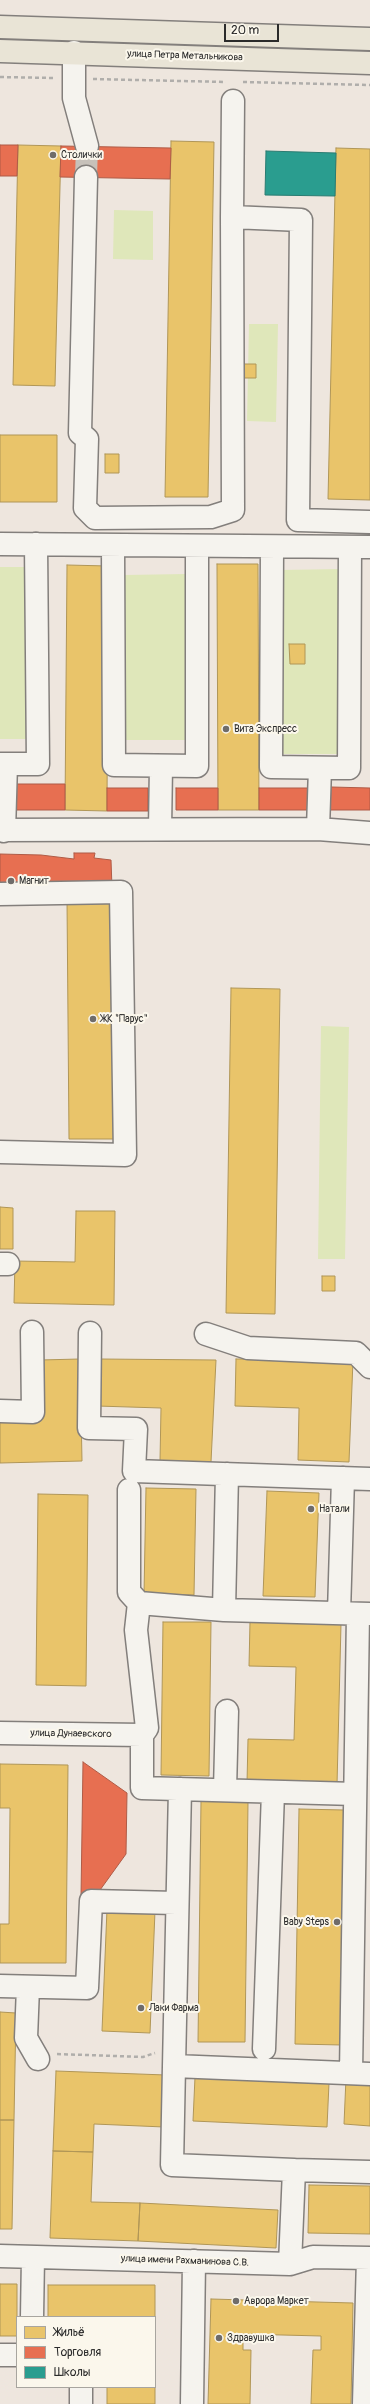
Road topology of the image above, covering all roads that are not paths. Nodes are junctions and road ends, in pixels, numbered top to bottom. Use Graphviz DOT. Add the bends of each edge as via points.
graph roads {
  1 [pos="0,27"];
  2 [pos="370,39"];
  3 [pos="0,51"];
  4 [pos="74,52"];
  5 [pos="370,63"];
  6 [pos="233,88"];
  7 [pos="87,146"];
  8 [pos="86,177"];
  9 [pos="232,217"];
  10 [pos="370,522"];
  11 [pos="0,544"];
  12 [pos="36,544"];
  13 [pos="113,546"];
  14 [pos="197,546"];
  15 [pos="272,547"];
  16 [pos="360,547"];
  17 [pos="3,764"];
  18 [pos="161,766"];
  19 [pos="320,768"];
  20 [pos="160,829"];
  21 [pos="318,829"];
  22 [pos="2,831"];
  23 [pos="370,833"];
  24 [pos="0,894"];
  25 [pos="0,1152"];
  26 [pos="32,1332"];
  27 [pos="90,1333"];
  28 [pos="206,1334"];
  29 [pos="370,1367"];
  30 [pos="0,1411"];
  31 [pos="227,1474"];
  32 [pos="343,1478"];
  33 [pos="370,1479"];
  34 [pos="129,1490"];
  35 [pos="139,1603"];
  36 [pos="224,1610"];
  37 [pos="356,1614"];
  38 [pos="227,1710"];
  39 [pos="0,1733"];
  40 [pos="142,1735"];
  41 [pos="362,1769"];
  42 [pos="180,1789"];
  43 [pos="225,1790"];
  44 [pos="273,1792"];
  45 [pos="355,1794"];
  46 [pos="176,1903"];
  47 [pos="362,1908"];
  48 [pos="0,1986"];
  49 [pos="28,1987"];
  50 [pos="264,2049"];
  51 [pos="38,2059"];
  52 [pos="174,2066"];
  53 [pos="360,2074"];
  54 [pos="294,2170"];
  55 [pos="370,2172"];
  56 [pos="0,2256"];
  57 [pos="33,2257"];
  58 [pos="369,2258"];
  59 [pos="194,2262"];
  60 [pos="290,2264"];
  61 [pos="32,2316"];
  62 [pos="0,2355"];
  63 [pos="16,2355"];
  64 [pos="81,2388"];
  65 [pos="81,2404"];
  66 [pos="192,2404"];
  67 [pos="364,2404"];
  1 -- 2 [label="main road"];
  3 -- 4 [label="main road, улица Петра Метальникова"];
  4 -- 5 [label="main road, улица Петра Метальникова"];
  4 -- 7 [label="street" via="74,98"];
  6 -- 9 [label="street"];
  8 -- 9 [label="street" via="80,433 87,439 86,508 94,518 211,517 233,510"];
  9 -- 10 [label="street" via="301,220 298,520"];
  11 -- 12 [label="street"];
  12 -- 13 [label="street"];
  12 -- 17 [label="street" via="38,764"];
  13 -- 14 [label="street"];
  13 -- 18 [label="street" via="114,765"];
  14 -- 15 [label="street"];
  14 -- 18 [label="street" via="197,766"];
  15 -- 16 [label="street"];
  15 -- 19 [label="street" via="271,767"];
  16 -- 19 [label="street" via="348,768"];
  17 -- 22 [label="street"];
  18 -- 20 [label="street"];
  19 -- 21 [label="street"];
  20 -- 21 [label="street"];
  20 -- 22 [label="street"];
  21 -- 23 [label="street"];
  24 -- 25 [label="street" via="121,892 124,1155"];
  26 -- 30 [label="street" via="33,1412"];
  27 -- 31 [label="street" via="89,1428 136,1429 134,1471"];
  28 -- 29 [label="street" via="248,1348 356,1352"];
  31 -- 32 [label="street"];
  31 -- 36 [label="street"];
  32 -- 33 [label="street"];
  32 -- 37 [label="street"];
  34 -- 35 [label="street" via="129,1592"];
  35 -- 36 [label="street"];
  35 -- 40 [label="street" via="136,1630 147,1728"];
  36 -- 37 [label="street"];
  37 -- 41 [label="street"];
  38 -- 43 [label="street"];
  39 -- 40 [label="street, улица Дунаевского"];
  40 -- 42 [label="street" via="142,1788"];
  41 -- 45 [label="street"];
  42 -- 43 [label="street"];
  42 -- 46 [label="street"];
  43 -- 44 [label="street"];
  44 -- 45 [label="street"];
  44 -- 50 [label="street"];
  45 -- 47 [label="street"];
  46 -- 49 [label="street" via="91,1901 87,1988"];
  46 -- 52 [label="street"];
  47 -- 53 [label="street"];
  48 -- 49 [label="street"];
  49 -- 51 [label="street" via="26,2038"];
  52 -- 53 [label="street"];
  52 -- 54 [label="street" via="172,2165"];
  54 -- 55 [label="street"];
  54 -- 60 [label="street"];
  56 -- 57 [label="street, улица имени Рахманинова С.В."];
  57 -- 59 [label="street, улица имени Рахманинова С.В."];
  57 -- 61 [label="street"];
  58 -- 60 [label="street, улица имени Рахманинова С.В." via="313,2257"];
  58 -- 67 [label="street"];
  59 -- 60 [label="street, улица имени Рахманинова С.В."];
  59 -- 66 [label="street"];
  62 -- 63 [label="street"];
  64 -- 65 [label="street"];
}
